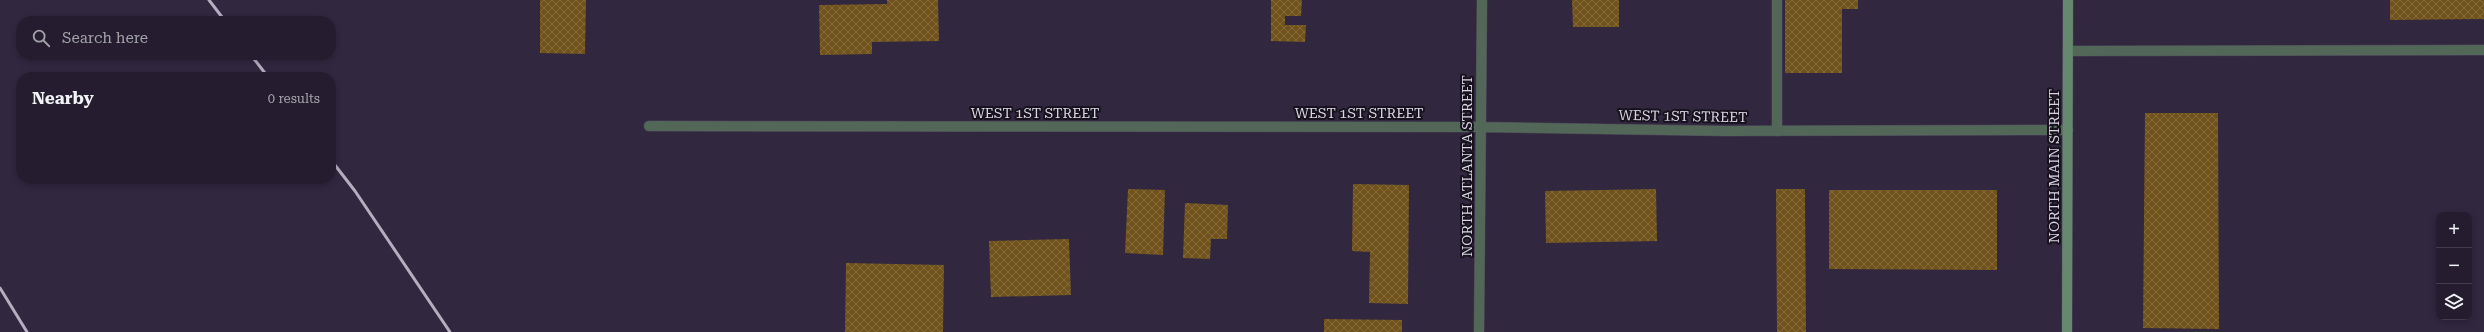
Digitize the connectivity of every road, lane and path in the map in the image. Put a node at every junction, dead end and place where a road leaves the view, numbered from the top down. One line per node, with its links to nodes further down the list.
1 (1482, 0): 7 (street, NORTH ATLANTA STREET)
2 (1777, 0): 9 (street)
3 (2068, 0): 5 (main road, NORTH MAIN STREET)
4 (2484, 50): 5 (street)
5 (2068, 51): 8 (main road, NORTH MAIN STREET)
6 (649, 126): 7 (street, WEST 1ST STREET)
7 (1481, 127): 9 (street, WEST 1ST STREET); 10 (street, NORTH ATLANTA STREET)
8 (2068, 130): 9 (street, WEST 1ST STREET); 11 (main road, NORTH MAIN STREET)
9 (1777, 131)
10 (1479, 332)
11 (2067, 332)

